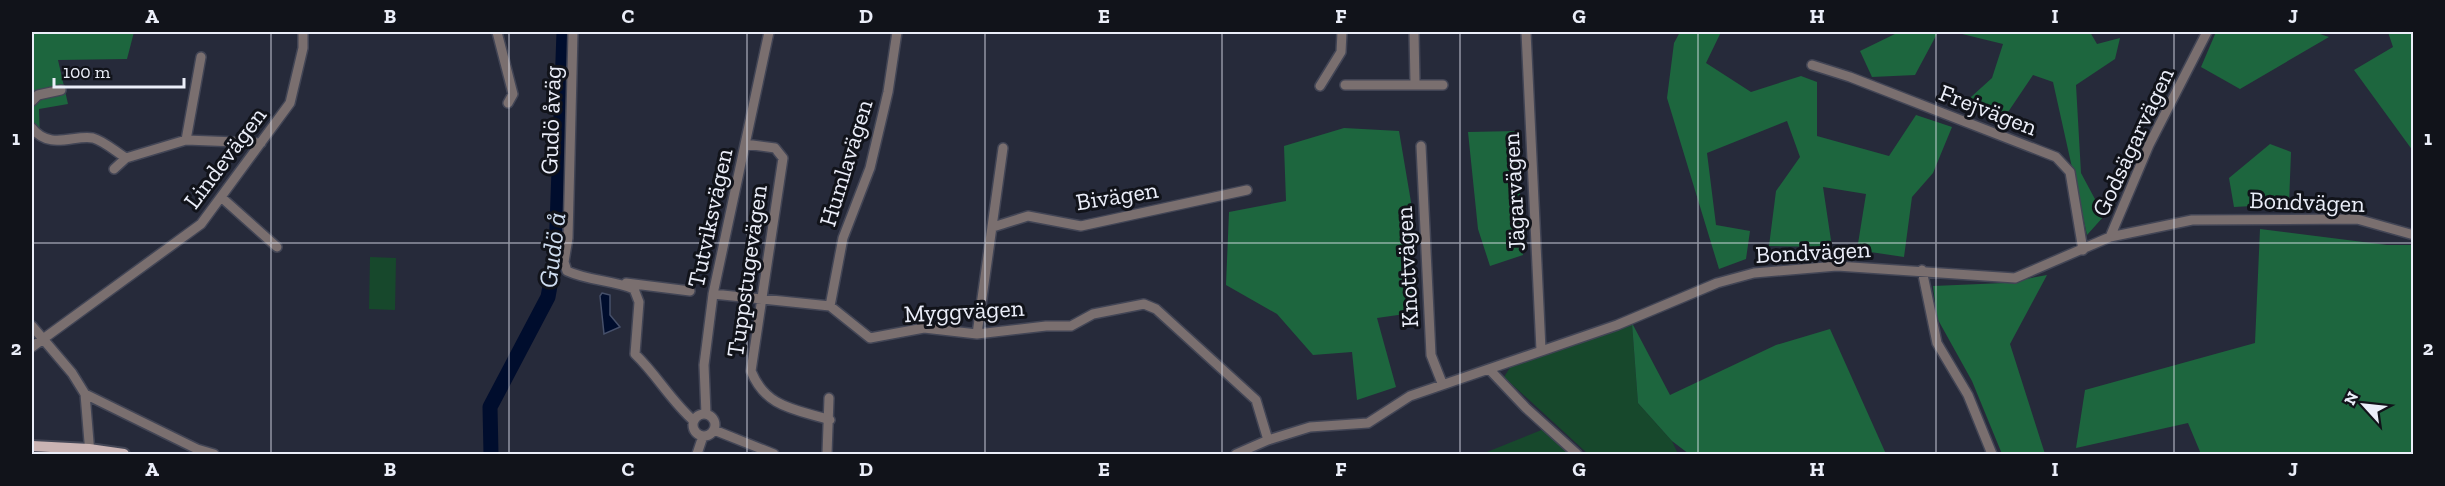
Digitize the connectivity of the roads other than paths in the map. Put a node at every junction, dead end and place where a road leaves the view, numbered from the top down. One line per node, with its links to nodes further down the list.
1 (303, 32): 21 (street, Lindevägen)
2 (496, 32): 18 (street)
3 (573, 32): 35 (street, Gudö åväg)
4 (769, 32): 22 (street, Tutviksvägen)
5 (897, 32): 39 (street, Humlavägen)
6 (1342, 32): 15 (street)
7 (1414, 32): 12 (street)
8 (1526, 32): 44 (street, Jägarvägen)
9 (2207, 32): 31 (street, Godsägarvägen)
10 (201, 57): 20 (street)
11 (1812, 64): 33 (street, Frejvägen)
12 (1415, 83): 13 (street); 14 (street)
13 (1345, 85)
14 (1443, 85)
15 (1320, 86)
16 (61, 90): 17 (street)
17 (32, 101)
18 (508, 103)
19 (32, 128): 25 (street)
20 (186, 140): 21 (street); 25 (street)
21 (261, 143): 28 (street, Lindevägen)
22 (745, 144): 37 (street, Tutviksvägen); 38 (street, Tuppstugevägen)
23 (1421, 146): 46 (street, Knottvägen)
24 (1003, 148): 29 (street)
25 (126, 158): 26 (street)
26 (114, 169)
27 (1247, 190): 29 (street, Bivägen)
28 (221, 197): 32 (street); 42 (street, Lindevägen)
29 (993, 227): 41 (street)
30 (2414, 235): 31 (street, Bondvägen)
31 (2110, 237): 33 (street, Bondvägen)
32 (277, 247)
33 (2083, 250): 34 (street, Bondvägen)
34 (1922, 270): 44 (street, Bondvägen); 64 (street)
35 (615, 281): 36 (street, Gudö åväg); 51 (street)
36 (690, 291)
37 (713, 294): 38 (street); 49 (street, Tutviksvägen)
38 (761, 299): 39 (street); 50 (street, Tuppstugevägen)
39 (830, 306): 41 (street, Myggvägen)
40 (32, 326): 42 (street)
41 (977, 334): 54 (street, Myggvägen)
42 (43, 340): 43 (street, Lindevägen); 47 (street)
43 (32, 347)
44 (1541, 350): 45 (street, Bondvägen)
45 (1489, 369): 46 (street, Bondvägen); 63 (street)
46 (1442, 383): 54 (street, Bondvägen)
47 (85, 394): 56 (street); 58 (street)
48 (829, 398): 50 (street)
49 (706, 414): 51 (street); 52 (street)
50 (830, 420): 61 (street)
51 (694, 422): 53 (street)
52 (714, 430): 53 (street); 60 (street)
53 (703, 436): 59 (street)
54 (1268, 440): 62 (street, Bondvägen)
55 (32, 446): 56 (main road)
56 (90, 452): 57 (main road)
57 (124, 454)
58 (214, 454)
59 (697, 454)
60 (774, 454)
61 (827, 454)
62 (1236, 454)
63 (1577, 454)
64 (1992, 454)

